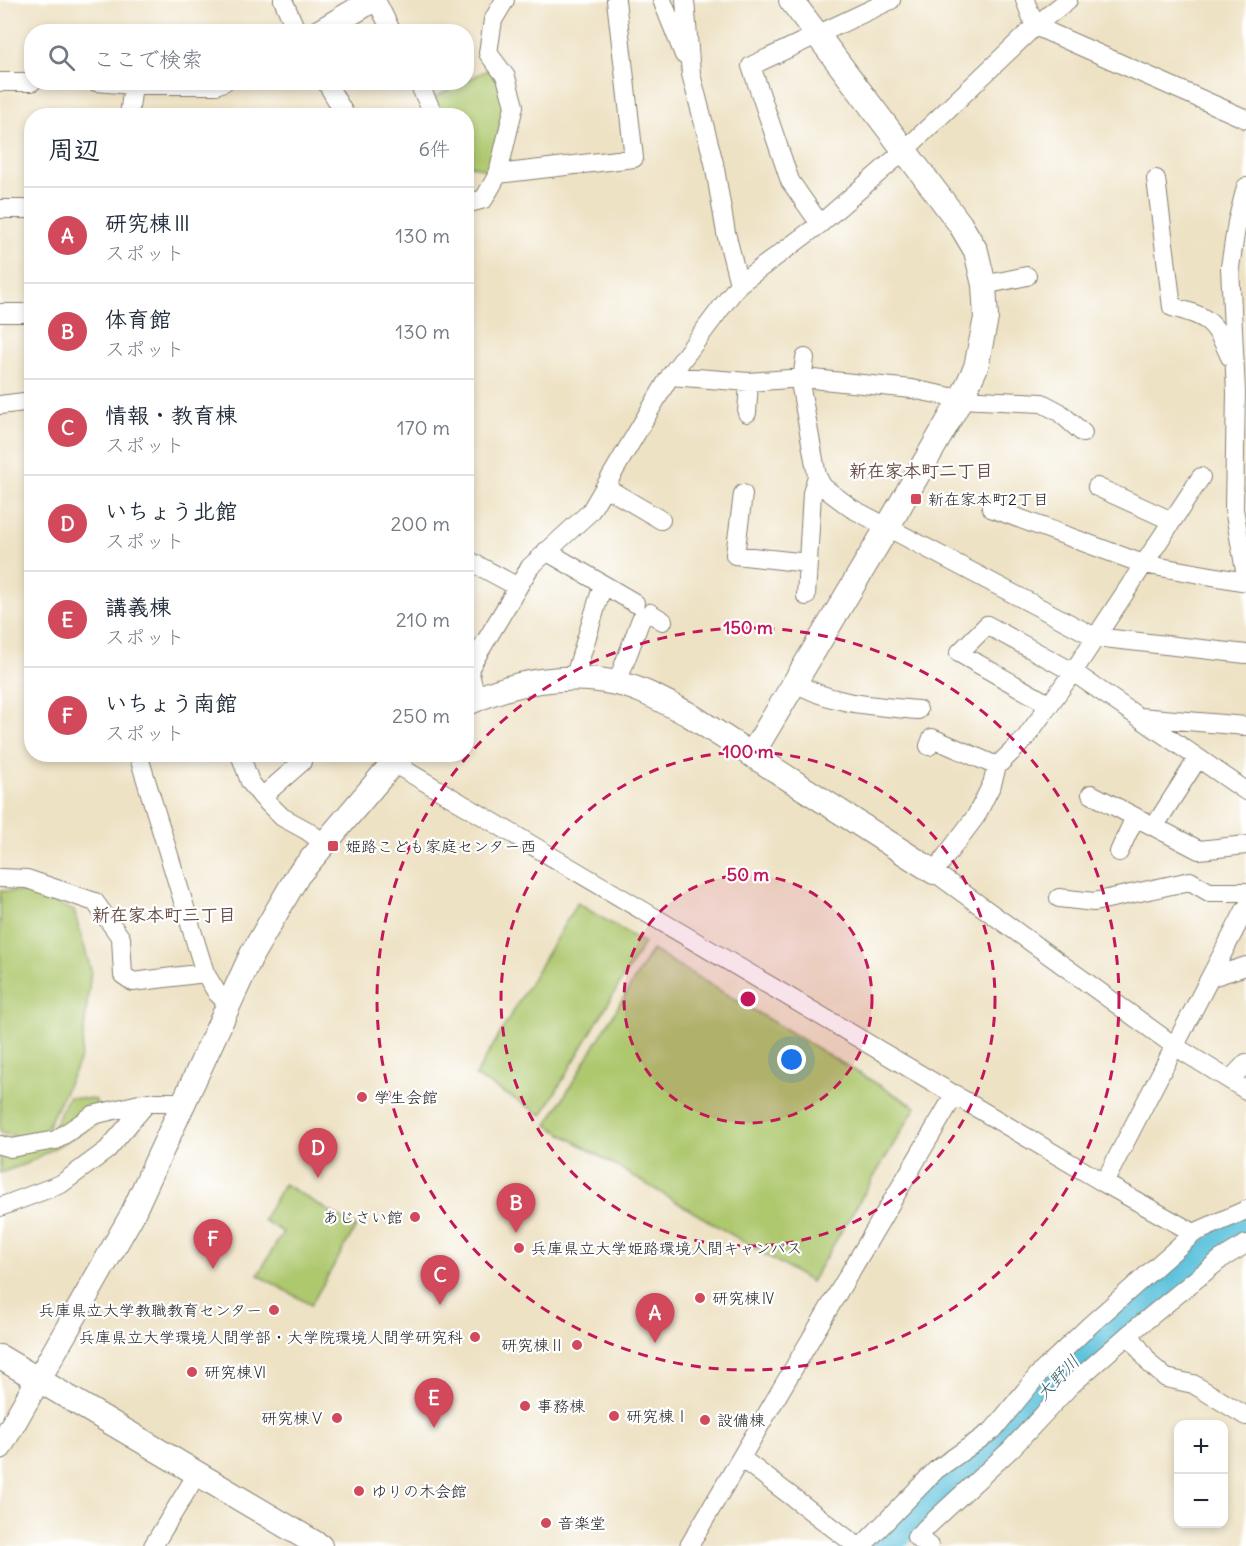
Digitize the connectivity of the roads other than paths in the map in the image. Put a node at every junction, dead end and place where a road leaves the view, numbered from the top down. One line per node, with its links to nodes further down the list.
1 (283, 0): 11 (street)
2 (375, 0): 12 (street); 13 (street)
3 (504, 0): 27 (street)
4 (616, 0): 27 (street)
5 (662, 0): 16 (street)
6 (685, 0): 16 (street)
7 (791, 0): 15 (street)
8 (891, 0): 15 (street)
9 (1025, 0): 14 (street)
10 (1068, 0): 14 (street)
11 (294, 24)
12 (332, 24)
13 (388, 24)
14 (1035, 26): 25 (street); 26 (street)
15 (817, 33): 26 (street); 33 (street)
16 (691, 74): 35 (street)
17 (0, 82): 18 (street)
18 (24, 82)
19 (132, 90): 22 (street)
20 (331, 90): 23 (street)
21 (422, 90): 24 (street)
22 (130, 108)
23 (341, 108)
24 (431, 108)
25 (1246, 119)
26 (905, 150): 33 (street); 36 (street)
27 (498, 174): 30 (street)
28 (1156, 179): 40 (street)
29 (1246, 187): 40 (street)
30 (474, 202)
31 (0, 209): 32 (street)
32 (24, 209)
33 (820, 225): 35 (street)
34 (1027, 276): 36 (street)
35 (739, 284): 41 (street)
36 (984, 285): 44 (street)
37 (0, 313): 38 (street)
38 (24, 313)
39 (805, 357): 42 (street)
40 (1235, 370): 62 (street)
41 (670, 376): 43 (street); 51 (street)
42 (802, 378): 43 (street); 44 (street); 49 (street)
43 (748, 382): 47 (street)
44 (961, 399): 48 (street); 57 (street)
45 (24, 402): 46 (street)
46 (0, 405)
47 (747, 413)
48 (1083, 433)
49 (817, 476): 57 (street); 60 (street)
50 (1201, 477): 56 (street)
51 (605, 487): 55 (street); 58 (street)
52 (1098, 487): 56 (street)
53 (742, 494): 60 (street)
54 (991, 507): 61 (street)
55 (661, 520)
56 (1172, 521): 61 (street)
57 (887, 528): 69 (street); 74 (street)
58 (546, 551): 64 (street); 65 (street)
59 (474, 563): 65 (street)
60 (808, 563): 66 (street)
61 (1143, 564): 63 (street); 69 (street)
62 (1246, 576)
63 (1246, 582)
64 (603, 584): 67 (street); 73 (street)
65 (518, 587): 71 (street)
66 (806, 596)
67 (635, 603)
68 (663, 621): 75 (street)
69 (1095, 637): 70 (street); 72 (street)
70 (1246, 654)
71 (474, 661)
72 (1073, 672): 77 (street); 77 (street); 79 (street)
73 (574, 679): 75 (street); 76 (street)
74 (795, 682): 78 (street); 82 (street)
75 (617, 683): 82 (street)
76 (474, 701)
77 (1050, 705): 89 (street)
78 (918, 710)
79 (1138, 717): 80 (street); 83 (street)
80 (1246, 726)
81 (929, 746): 89 (street)
82 (752, 754): 98 (street)
83 (1198, 758): 90 (street); 94 (street)
84 (140, 762): 104 (street)
85 (243, 762): 92 (street)
86 (302, 762): 92 (street)
87 (395, 762): 95 (street)
88 (403, 762): 111 (street)
89 (997, 766): 98 (street)
90 (1246, 791)
91 (1092, 794): 93 (street)
92 (262, 797): 95 (street)
93 (1135, 817): 94 (street); 97 (street)
94 (1154, 827): 96 (street)
95 (324, 843): 106 (street)
96 (1246, 845)
97 (1119, 852)
98 (934, 872): 107 (street)
99 (0, 878): 104 (street)
100 (1246, 892): 101 (street)
101 (1059, 898)
102 (1246, 908): 105 (street)
103 (1246, 966): 105 (street)
104 (205, 973): 106 (street)
105 (1212, 977): 107 (street)
106 (229, 1005): 113 (street)
107 (1176, 1047): 109 (street); 115 (street)
108 (1246, 1063): 109 (street)
109 (1230, 1080): 110 (street)
110 (1246, 1090)
111 (955, 1094): 115 (street); 125 (street)
112 (148, 1102): 113 (street); 114 (street); 116 (street)
113 (183, 1102): 122 (street)
114 (0, 1144)
115 (1104, 1183): 118 (street)
116 (0, 1207)
117 (1246, 1210): 118 (street)
118 (1194, 1233): 131 (street)
119 (1246, 1244): 120 (street)
120 (1129, 1334): 123 (street); 132 (street)
121 (0, 1357): 122 (street)
122 (39, 1379): 124 (street); 126 (street)
123 (1246, 1416)
124 (2, 1440)
125 (741, 1458): 129 (street); 130 (street)
126 (197, 1474): 127 (street); 128 (street)
127 (153, 1546)
128 (320, 1546)
129 (688, 1546)
130 (857, 1546)
131 (862, 1546)
132 (928, 1546)

